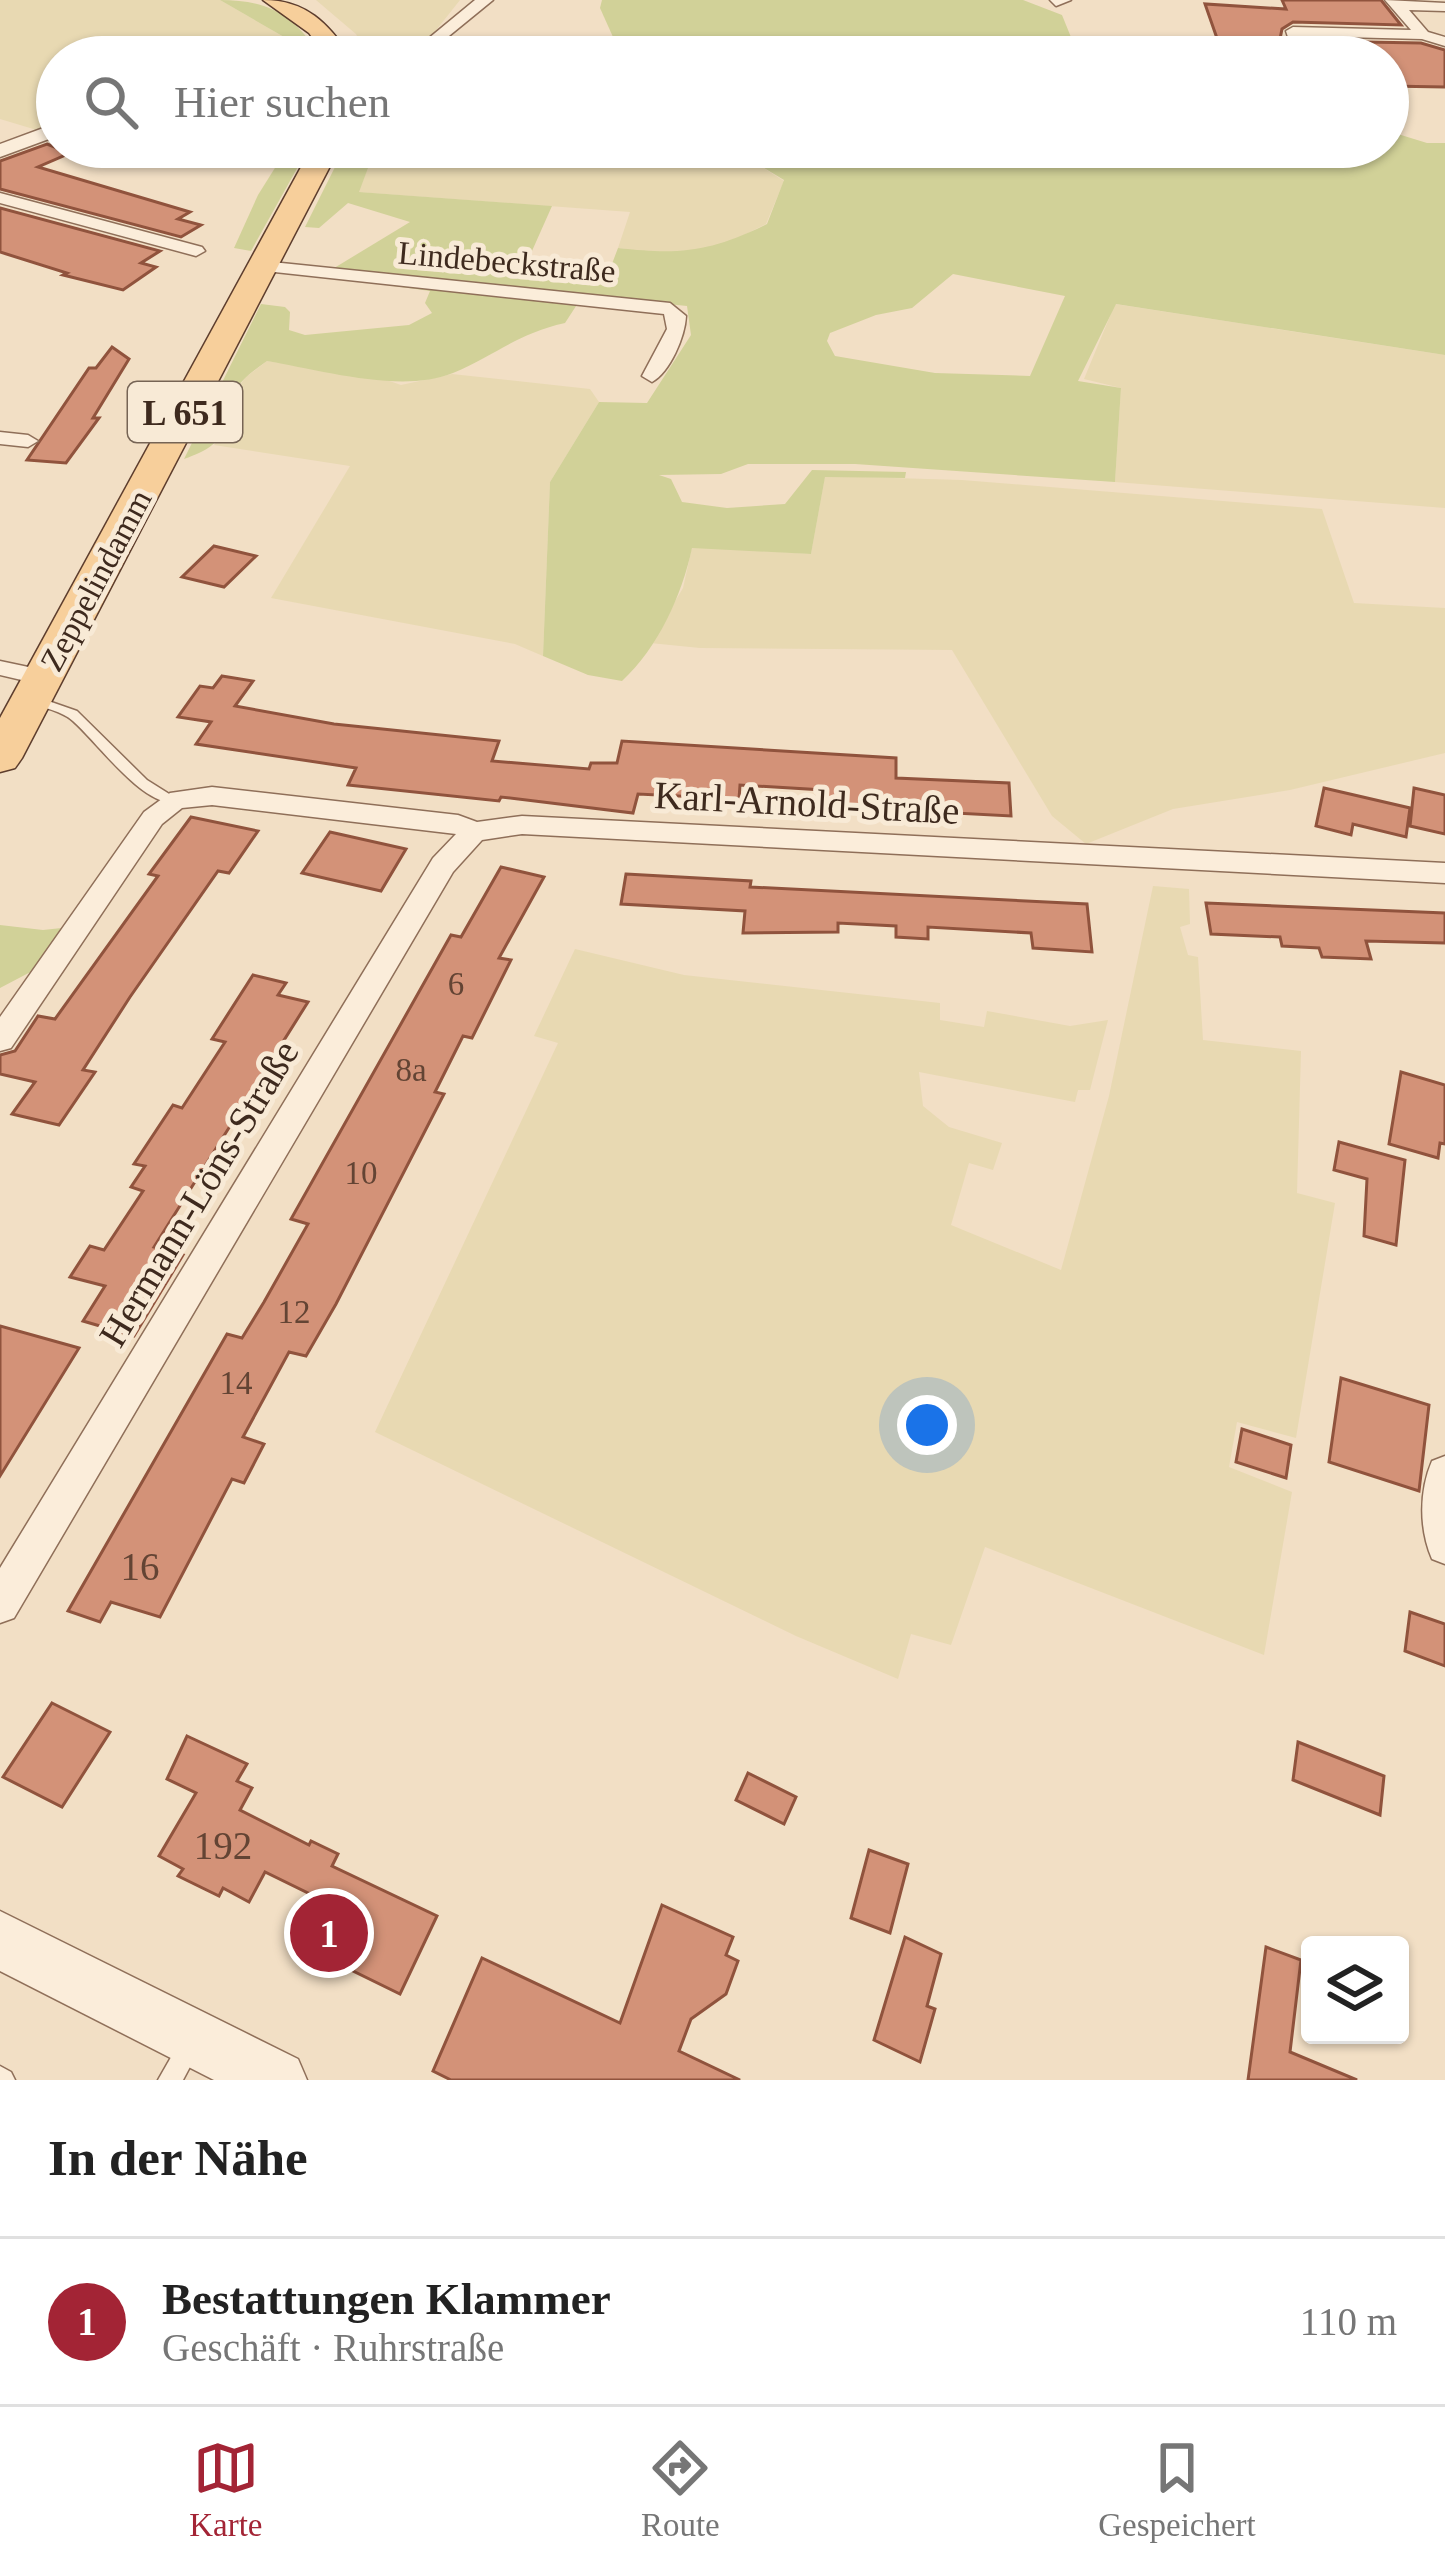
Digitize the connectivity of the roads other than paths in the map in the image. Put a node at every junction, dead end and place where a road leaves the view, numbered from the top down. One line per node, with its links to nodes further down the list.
1 (275, 0): 7 (main road)
2 (486, 0): 8 (street)
3 (1393, 3): 4 (street); 6 (street)
4 (1445, 8)
5 (1290, 32): 6 (street)
6 (1423, 35): 9 (street)
7 (324, 36)
8 (439, 36)
9 (1445, 42)
10 (36, 137): 11 (street)
11 (0, 151)
12 (315, 168): 15 (main road, Zeppelindamm / L 651)
13 (0, 198): 14 (street)
14 (196, 251)
15 (262, 266): 16 (street, Lindebeckstraße); 20 (main road, Zeppelindamm / L 651)
16 (652, 376)
17 (0, 438): 18 (street)
18 (28, 441)
19 (0, 668): 20 (street)
20 (37, 688): 21 (main road, Zeppelindamm / L 651); 22 (lane)
21 (0, 758)
22 (169, 800): 23 (street, Karl-Arnold-Straße); 25 (street)
23 (475, 832): 24 (street, Karl-Arnold-Straße); 28 (street, Hermann-Löns-Straße)
24 (1445, 873)
25 (0, 1040)
26 (1445, 1472): 27 (street)
27 (1445, 1546)
28 (0, 1604)
29 (0, 1940): 30 (street)
30 (182, 2059): 31 (street)
31 (277, 2080)

